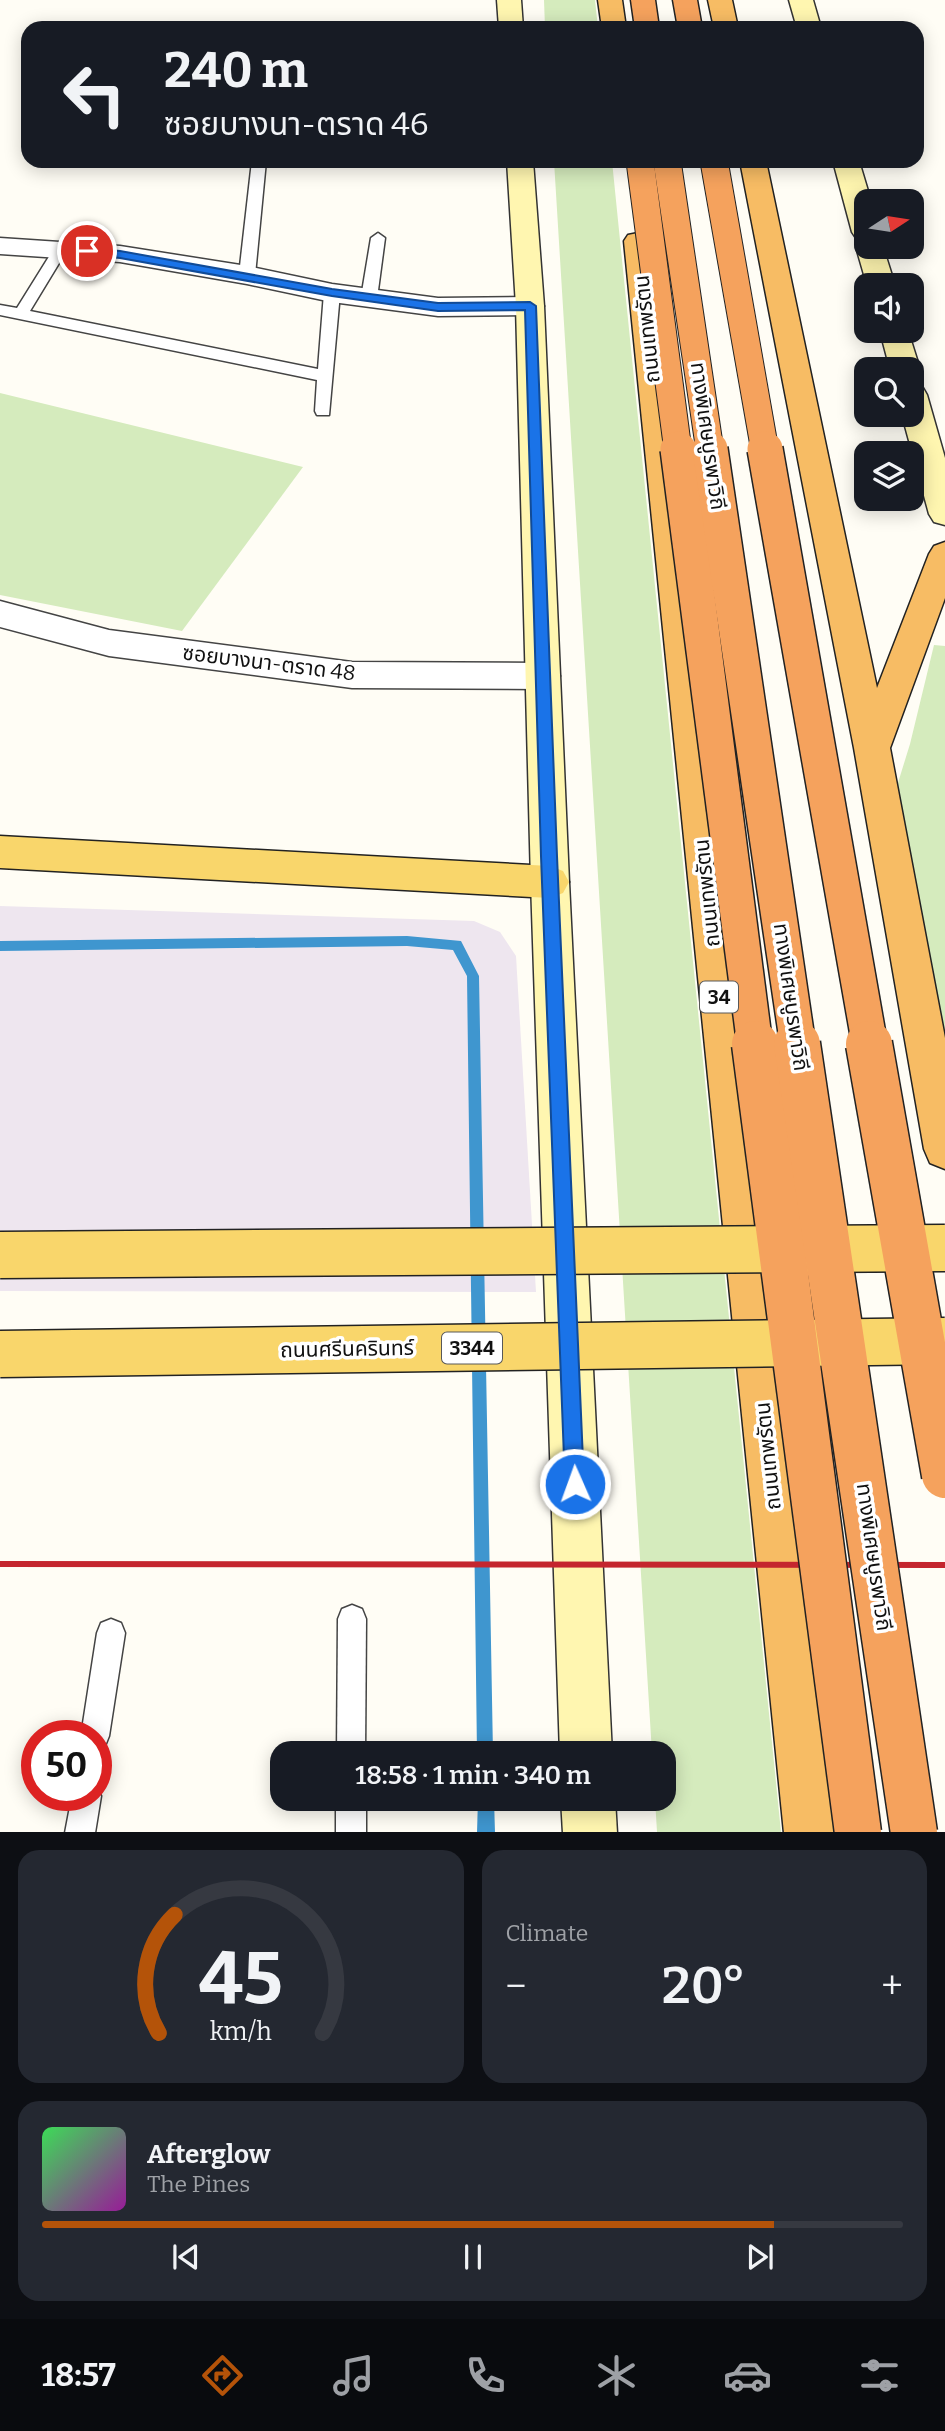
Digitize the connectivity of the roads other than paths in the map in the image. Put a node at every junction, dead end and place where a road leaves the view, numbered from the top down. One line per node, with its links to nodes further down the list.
1 (509, 0): 8 (main road)
2 (610, 0): 9 (highway)
3 (618, 0): 10 (highway)
4 (643, 0): 11 (highway)
5 (685, 0): 12 (highway)
6 (720, 0): 13 (highway)
7 (801, 0): 14 (main road)
8 (510, 21)
9 (613, 21)
10 (621, 21)
11 (646, 21)
12 (689, 21)
13 (724, 21)
14 (807, 21)
15 (258, 168): 27 (lane)
16 (520, 168): 30 (main road)
17 (630, 168): 60 (highway, ถนนเทพรัตน / 34)
18 (641, 168): 61 (highway, bridge)
19 (668, 168): 62 (highway, ทางพิเศษบูรพาวิถี, bridge)
20 (715, 168): 48 (highway, bridge)
21 (755, 168): 40 (highway)
22 (848, 168): 23 (main road)
23 (854, 189)
24 (378, 238): 29 (lane)
25 (0, 246): 26 (street)
26 (60, 250): 27 (street); 32 (lane)
27 (247, 275): 28 (street)
28 (332, 293): 29 (street); 33 (lane)
29 (369, 298): 30 (street)
30 (530, 306): 39 (main road)
31 (0, 310): 32 (lane)
32 (21, 314): 33 (lane)
33 (326, 376): 34 (lane)
34 (323, 411)
35 (921, 427): 36 (main road)
36 (945, 514)
37 (945, 554): 40 (highway)
38 (0, 614): 39 (street, ซอยบางนา-ตราด 48)
39 (542, 676): 42 (main road)
40 (873, 748): 43 (highway)
41 (0, 852): 42 (main road)
42 (550, 882): 53 (main road)
43 (945, 1149)
44 (945, 1248): 45 (main road, bridge)
45 (0, 1255)
46 (945, 1341): 47 (main road, ถนนศรีนครินทร์ / 3344, bridge)
47 (0, 1354)
48 (945, 1475)
49 (352, 1619): 52 (lane)
50 (111, 1633): 51 (lane)
51 (97, 1720)
52 (351, 1741)
53 (585, 1741)
54 (84, 1811): 57 (lane)
55 (351, 1811): 58 (lane)
56 (589, 1811): 59 (main road)
57 (80, 1832)
58 (351, 1832)
59 (590, 1832)
60 (811, 1832)
61 (858, 1832)
62 (914, 1832)

